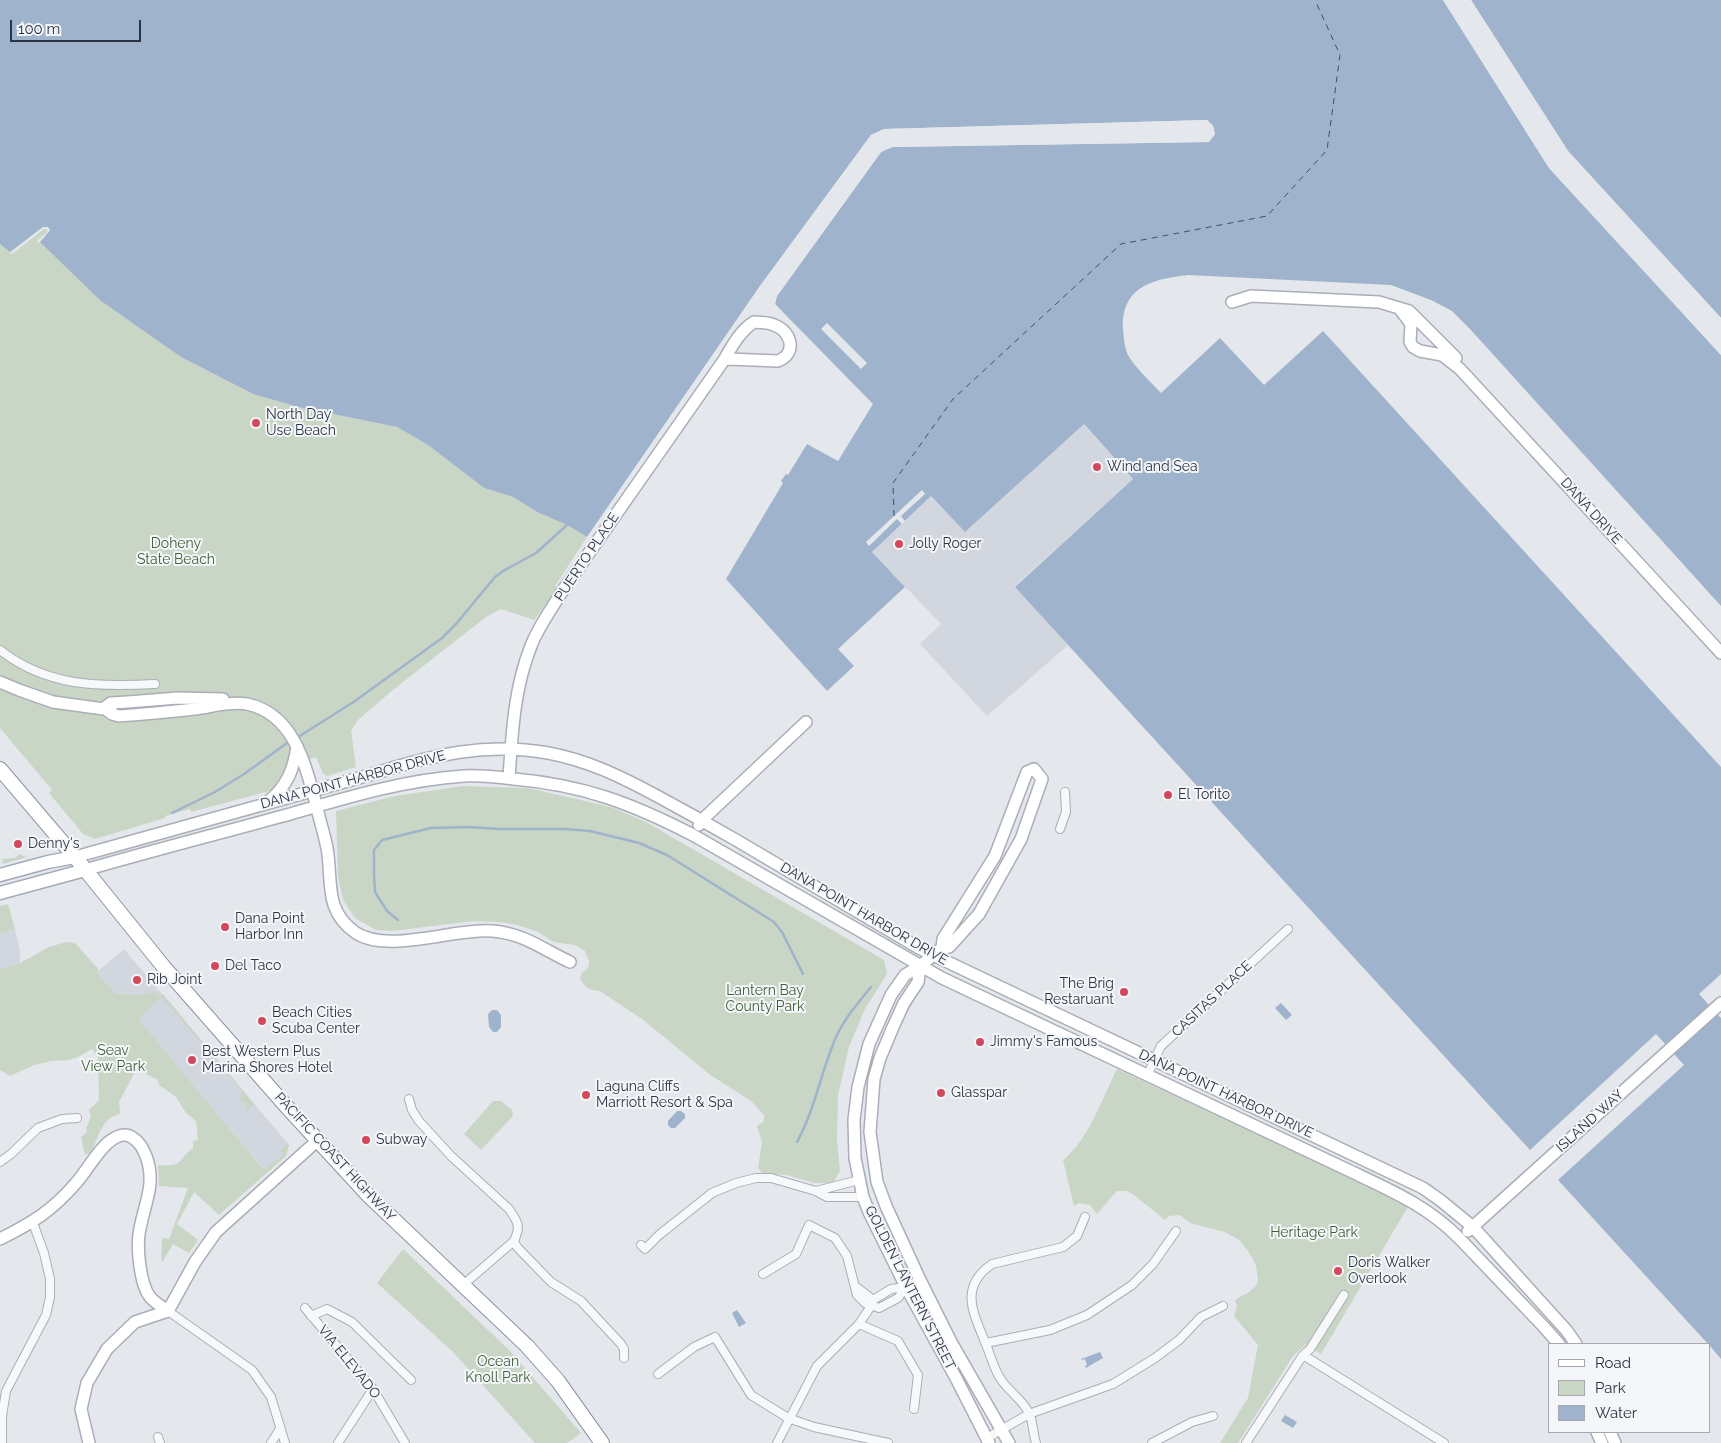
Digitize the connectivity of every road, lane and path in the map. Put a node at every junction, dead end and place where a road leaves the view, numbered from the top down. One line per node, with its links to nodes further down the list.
1 (1232, 302): 2 (street, DANA DRIVE)
2 (1399, 308): 4 (street, DANA DRIVE); 4 (street, DANA DRIVE)
3 (724, 360): 3 (street, PUERTO PLACE); 15 (street, PUERTO PLACE)
4 (1460, 369): 6 (street, DANA DRIVE)
5 (0, 650): 8 (street)
6 (1721, 653)
7 (0, 682): 11 (street)
8 (155, 684)
9 (224, 699): 10 (street); 11 (street); 12 (street)
10 (235, 703): 12 (street); 14 (street)
11 (104, 708): 12 (street)
12 (165, 709)
13 (806, 722): 22 (street)
14 (297, 745): 18 (street); 20 (street)
15 (511, 750): 17 (street, PUERTO PLACE); 18 (street, DANA POINT HARBOR DRIVE); 22 (street, DANA POINT HARBOR DRIVE)
16 (0, 769): 25 (highway, PACIFIC COAST HIGHWAY)
17 (509, 778): 21 (street, DANA POINT HARBOR DRIVE); 24 (street, DANA POINT HARBOR DRIVE)
18 (312, 790): 20 (street, DANA POINT HARBOR DRIVE); 21 (street)
19 (1065, 792): 23 (street)
20 (265, 803): 25 (street, DANA POINT HARBOR DRIVE)
21 (316, 806): 28 (street, DANA POINT HARBOR DRIVE); 33 (street)
22 (702, 820): 24 (street); 32 (street, DANA POINT HARBOR DRIVE)
23 (1060, 829)
24 (693, 835): 34 (street, DANA POINT HARBOR DRIVE)
25 (75, 857): 28 (highway, PACIFIC COAST HIGHWAY); 29 (main road)
26 (994, 858): 27 (street); 27 (street, GOLDEN LANTERN STREET); 32 (street)
27 (1006, 867): 32 (street, GOLDEN LANTERN STREET)
28 (85, 870): 30 (main road); 41 (highway, PACIFIC COAST HIGHWAY)
29 (0, 875)
30 (0, 893)
31 (1288, 929): 36 (street, CASITAS PLACE)
32 (938, 951): 34 (street, GOLDEN LANTERN STREET); 36 (street, DANA POINT HARBOR DRIVE)
33 (570, 962)
34 (920, 966): 37 (street, DANA POINT HARBOR DRIVE); 40 (street, GOLDEN LANTERN STREET); 42 (street, GOLDEN LANTERN STREET)
35 (1721, 1003): 49 (street, ISLAND WAY)
36 (1153, 1060): 37 (street, CASITAS PLACE); 49 (street, DANA POINT HARBOR DRIVE)
37 (1147, 1076): 51 (street, DANA POINT HARBOR DRIVE)
38 (410, 1099): 53 (street)
39 (77, 1118): 43 (street)
40 (854, 1120): 42 (street); 44 (street, GOLDEN LANTERN STREET)
41 (318, 1140): 57 (highway, PACIFIC COAST HIGHWAY); 63 (street)
42 (872, 1146): 56 (street, GOLDEN LANTERN STREET)
43 (0, 1162)
44 (860, 1180): 45 (street); 46 (street, GOLDEN LANTERN STREET)
45 (816, 1191): 46 (street); 54 (street)
46 (863, 1197): 58 (street, GOLDEN LANTERN STREET)
47 (1084, 1217): 66 (street)
48 (33, 1223): 52 (street); 63 (street); 81 (street)
49 (1473, 1227): 51 (street, ISLAND WAY); 68 (street, DANA POINT HARBOR DRIVE)
50 (1176, 1231): 66 (street)
51 (1459, 1238): 67 (street, DANA POINT HARBOR DRIVE)
52 (0, 1239)
53 (514, 1241): 57 (street); 70 (street)
54 (641, 1245)
55 (763, 1274): 60 (street)
56 (920, 1280): 58 (street); 79 (street, GOLDEN LANTERN STREET)
57 (463, 1285): 87 (highway, PACIFIC COAST HIGHWAY)
58 (906, 1287): 60 (street); 80 (street, GOLDEN LANTERN STREET)
59 (1344, 1295): 69 (street)
60 (872, 1303): 65 (street)
61 (1223, 1306): 75 (street)
62 (305, 1308): 64 (street, VIA ELEVADO)
63 (168, 1311): 78 (street); 82 (street)
64 (311, 1316): 72 (street); 73 (street, VIA ELEVADO)
65 (859, 1324): 74 (street); 77 (street)
66 (986, 1343): 75 (street)
67 (1558, 1343)
68 (1575, 1343)
69 (1302, 1355): 93 (street); 94 (street)
70 (624, 1358)
71 (658, 1374): 77 (street)
72 (411, 1380)
73 (373, 1389): 85 (street); 86 (street, VIA ELEVADO)
74 (914, 1409)
75 (1030, 1414): 79 (street); 91 (street)
76 (1213, 1416): 92 (street)
77 (788, 1418): 88 (street); 89 (street)
78 (280, 1429): 83 (street); 84 (street)
79 (1001, 1430): 80 (street); 90 (street, GOLDEN LANTERN STREET)
80 (988, 1441)
81 (2, 1443)
82 (89, 1443)
83 (271, 1443)
84 (285, 1443)
85 (338, 1443)
86 (406, 1443)
87 (602, 1443)
88 (777, 1443)
89 (888, 1443)
90 (1009, 1443)
91 (1036, 1443)
92 (1152, 1443)
93 (1246, 1443)
94 (1444, 1443)

